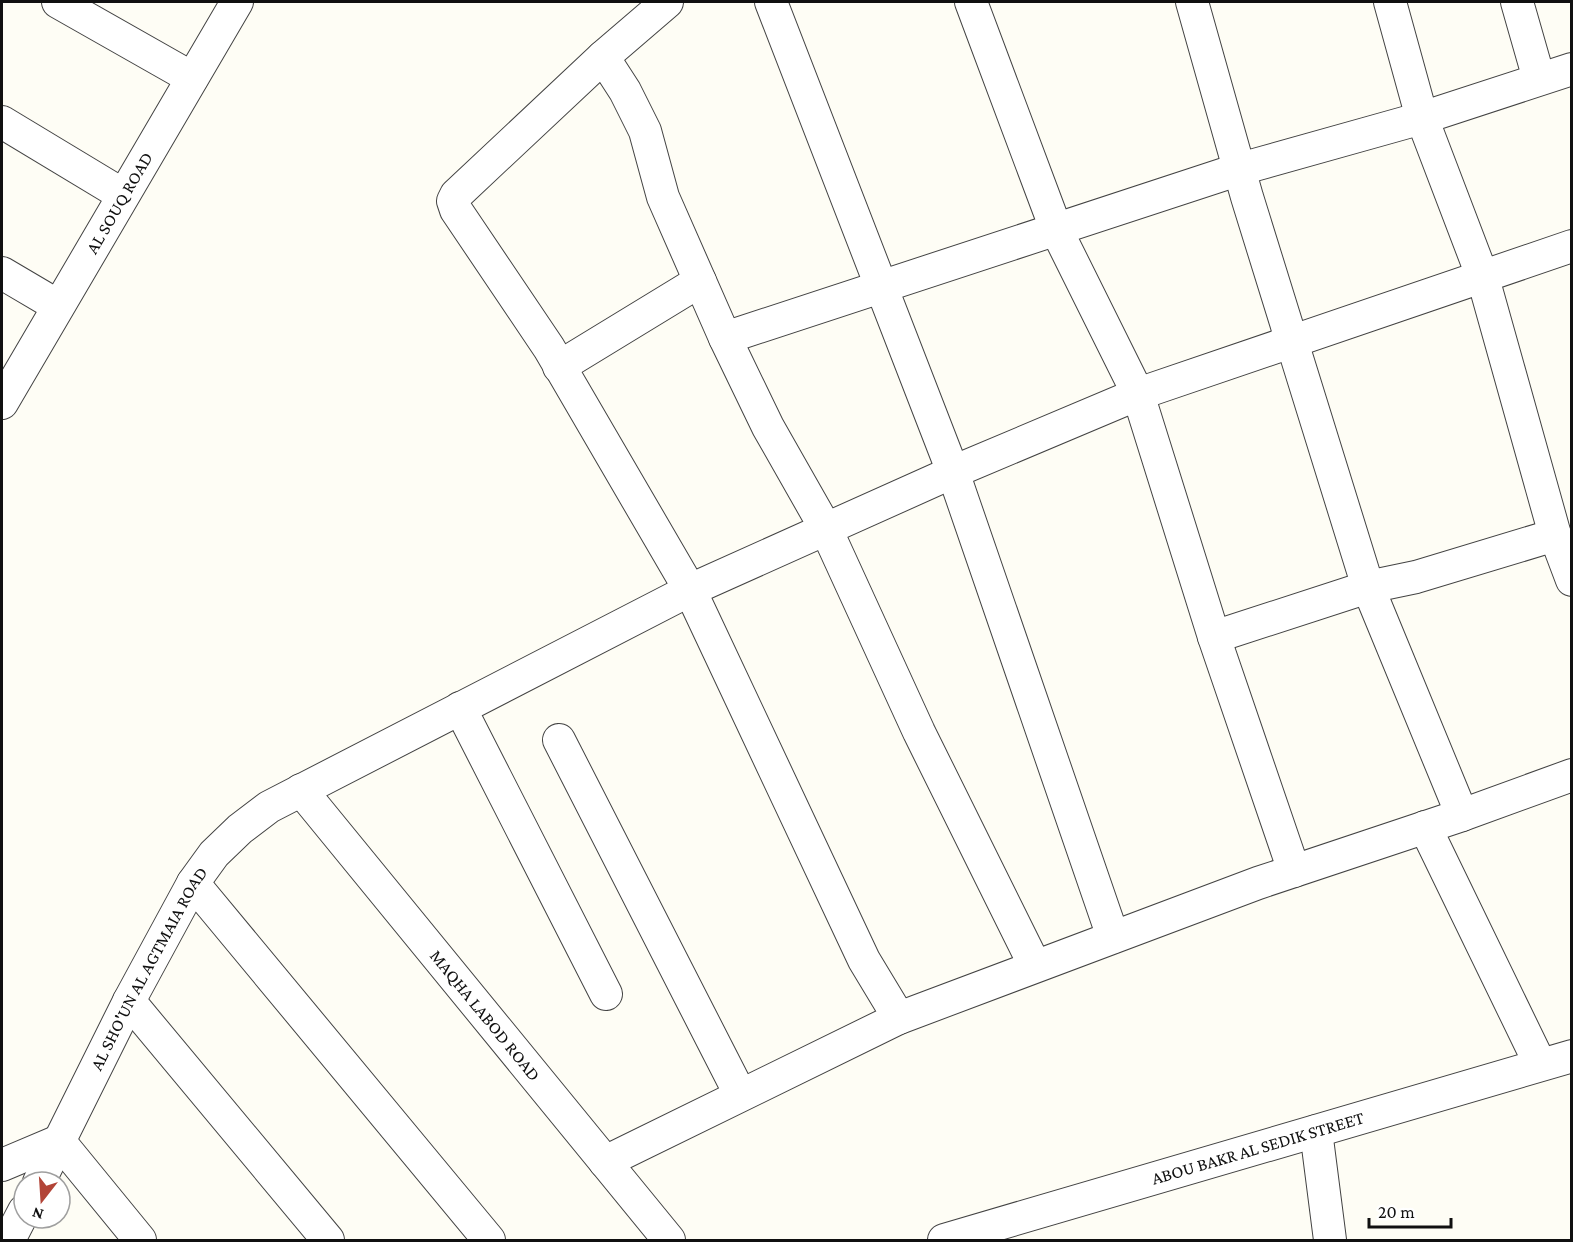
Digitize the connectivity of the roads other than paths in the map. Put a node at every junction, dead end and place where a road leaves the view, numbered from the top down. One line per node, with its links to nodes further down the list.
1 (58, 2): 11 (street)
2 (237, 2): 11 (street, AL SOUQ ROAD)
3 (667, 2): 9 (street)
4 (771, 2): 22 (street)
5 (971, 2): 17 (street)
6 (1192, 2): 15 (street)
7 (1390, 2): 13 (street)
8 (1517, 2): 12 (street)
9 (603, 57): 21 (street); 26 (street)
10 (1572, 69): 12 (street)
11 (192, 78): 16 (street, AL SOUQ ROAD)
12 (1539, 79): 13 (street)
13 (1422, 118): 15 (street); 20 (street)
14 (2, 122): 16 (street)
15 (1240, 169): 17 (street); 25 (street)
16 (123, 195): 23 (street, AL SOUQ ROAD)
17 (1056, 229): 22 (street); 27 (street)
18 (1572, 246): 20 (street, AL SHO'UN AL AGTMAIA ROAD)
19 (2, 273): 23 (street)
20 (1483, 278): 25 (street, AL SHO'UN AL AGTMAIA ROAD); 31 (street)
21 (700, 281): 24 (street); 26 (street)
22 (879, 286): 24 (street); 29 (street)
23 (58, 306): 28 (street, AL SOUQ ROAD)
24 (725, 338): 30 (street)
25 (1293, 343): 27 (street, AL SHO'UN AL AGTMAIA ROAD); 33 (street)
26 (559, 367): 34 (street)
27 (1138, 394): 29 (street, AL SHO'UN AL AGTMAIA ROAD); 35 (street)
28 (2, 403)
29 (953, 472): 30 (street, AL SHO'UN AL AGTMAIA ROAD); 44 (street)
30 (826, 528): 34 (street, AL SHO'UN AL AGTMAIA ROAD); 45 (street)
31 (1555, 535): 32 (street); 33 (street)
32 (1572, 580)
33 (1368, 586): 35 (street); 40 (street)
34 (690, 590): 36 (street, AL SHO'UN AL AGTMAIA ROAD); 48 (street)
35 (1214, 637): 42 (street)
36 (460, 708): 39 (street, AL SHO'UN AL AGTMAIA ROAD); 46 (street)
37 (559, 740): 51 (street)
38 (1572, 775): 40 (street)
39 (301, 790): 43 (street, AL SHO'UN AL AGTMAIA ROAD); 54 (street, MAQHA LABOD ROAD)
40 (1462, 815): 41 (street)
41 (1425, 827): 42 (street); 50 (street)
42 (1294, 871): 44 (street)
43 (193, 883): 47 (street, AL SHO'UN AL AGTMAIA ROAD); 60 (street)
44 (1113, 937): 45 (street)
45 (1035, 966): 48 (street)
46 (606, 994)
47 (129, 1001): 53 (street, AL SHO'UN AL AGTMAIA ROAD); 59 (street)
48 (899, 1018): 51 (street)
49 (1572, 1056): 50 (street, ABOU BAKR AL SEDIK STREET)
50 (1540, 1064): 52 (street, ABOU BAKR AL SEDIK STREET)
51 (740, 1094): 54 (street)
52 (1316, 1131): 61 (street, ABOU BAKR AL SEDIK STREET); 62 (street)
53 (59, 1141): 55 (street); 56 (street, AL SHO'UN AL AGTMAIA ROAD); 58 (street)
54 (605, 1162): 57 (street, MAQHA LABOD ROAD)
55 (2, 1165)
56 (45, 1170)
57 (655, 1234)
58 (140, 1240)
59 (328, 1240)
60 (489, 1240)
61 (944, 1240)
62 (1330, 1240)

